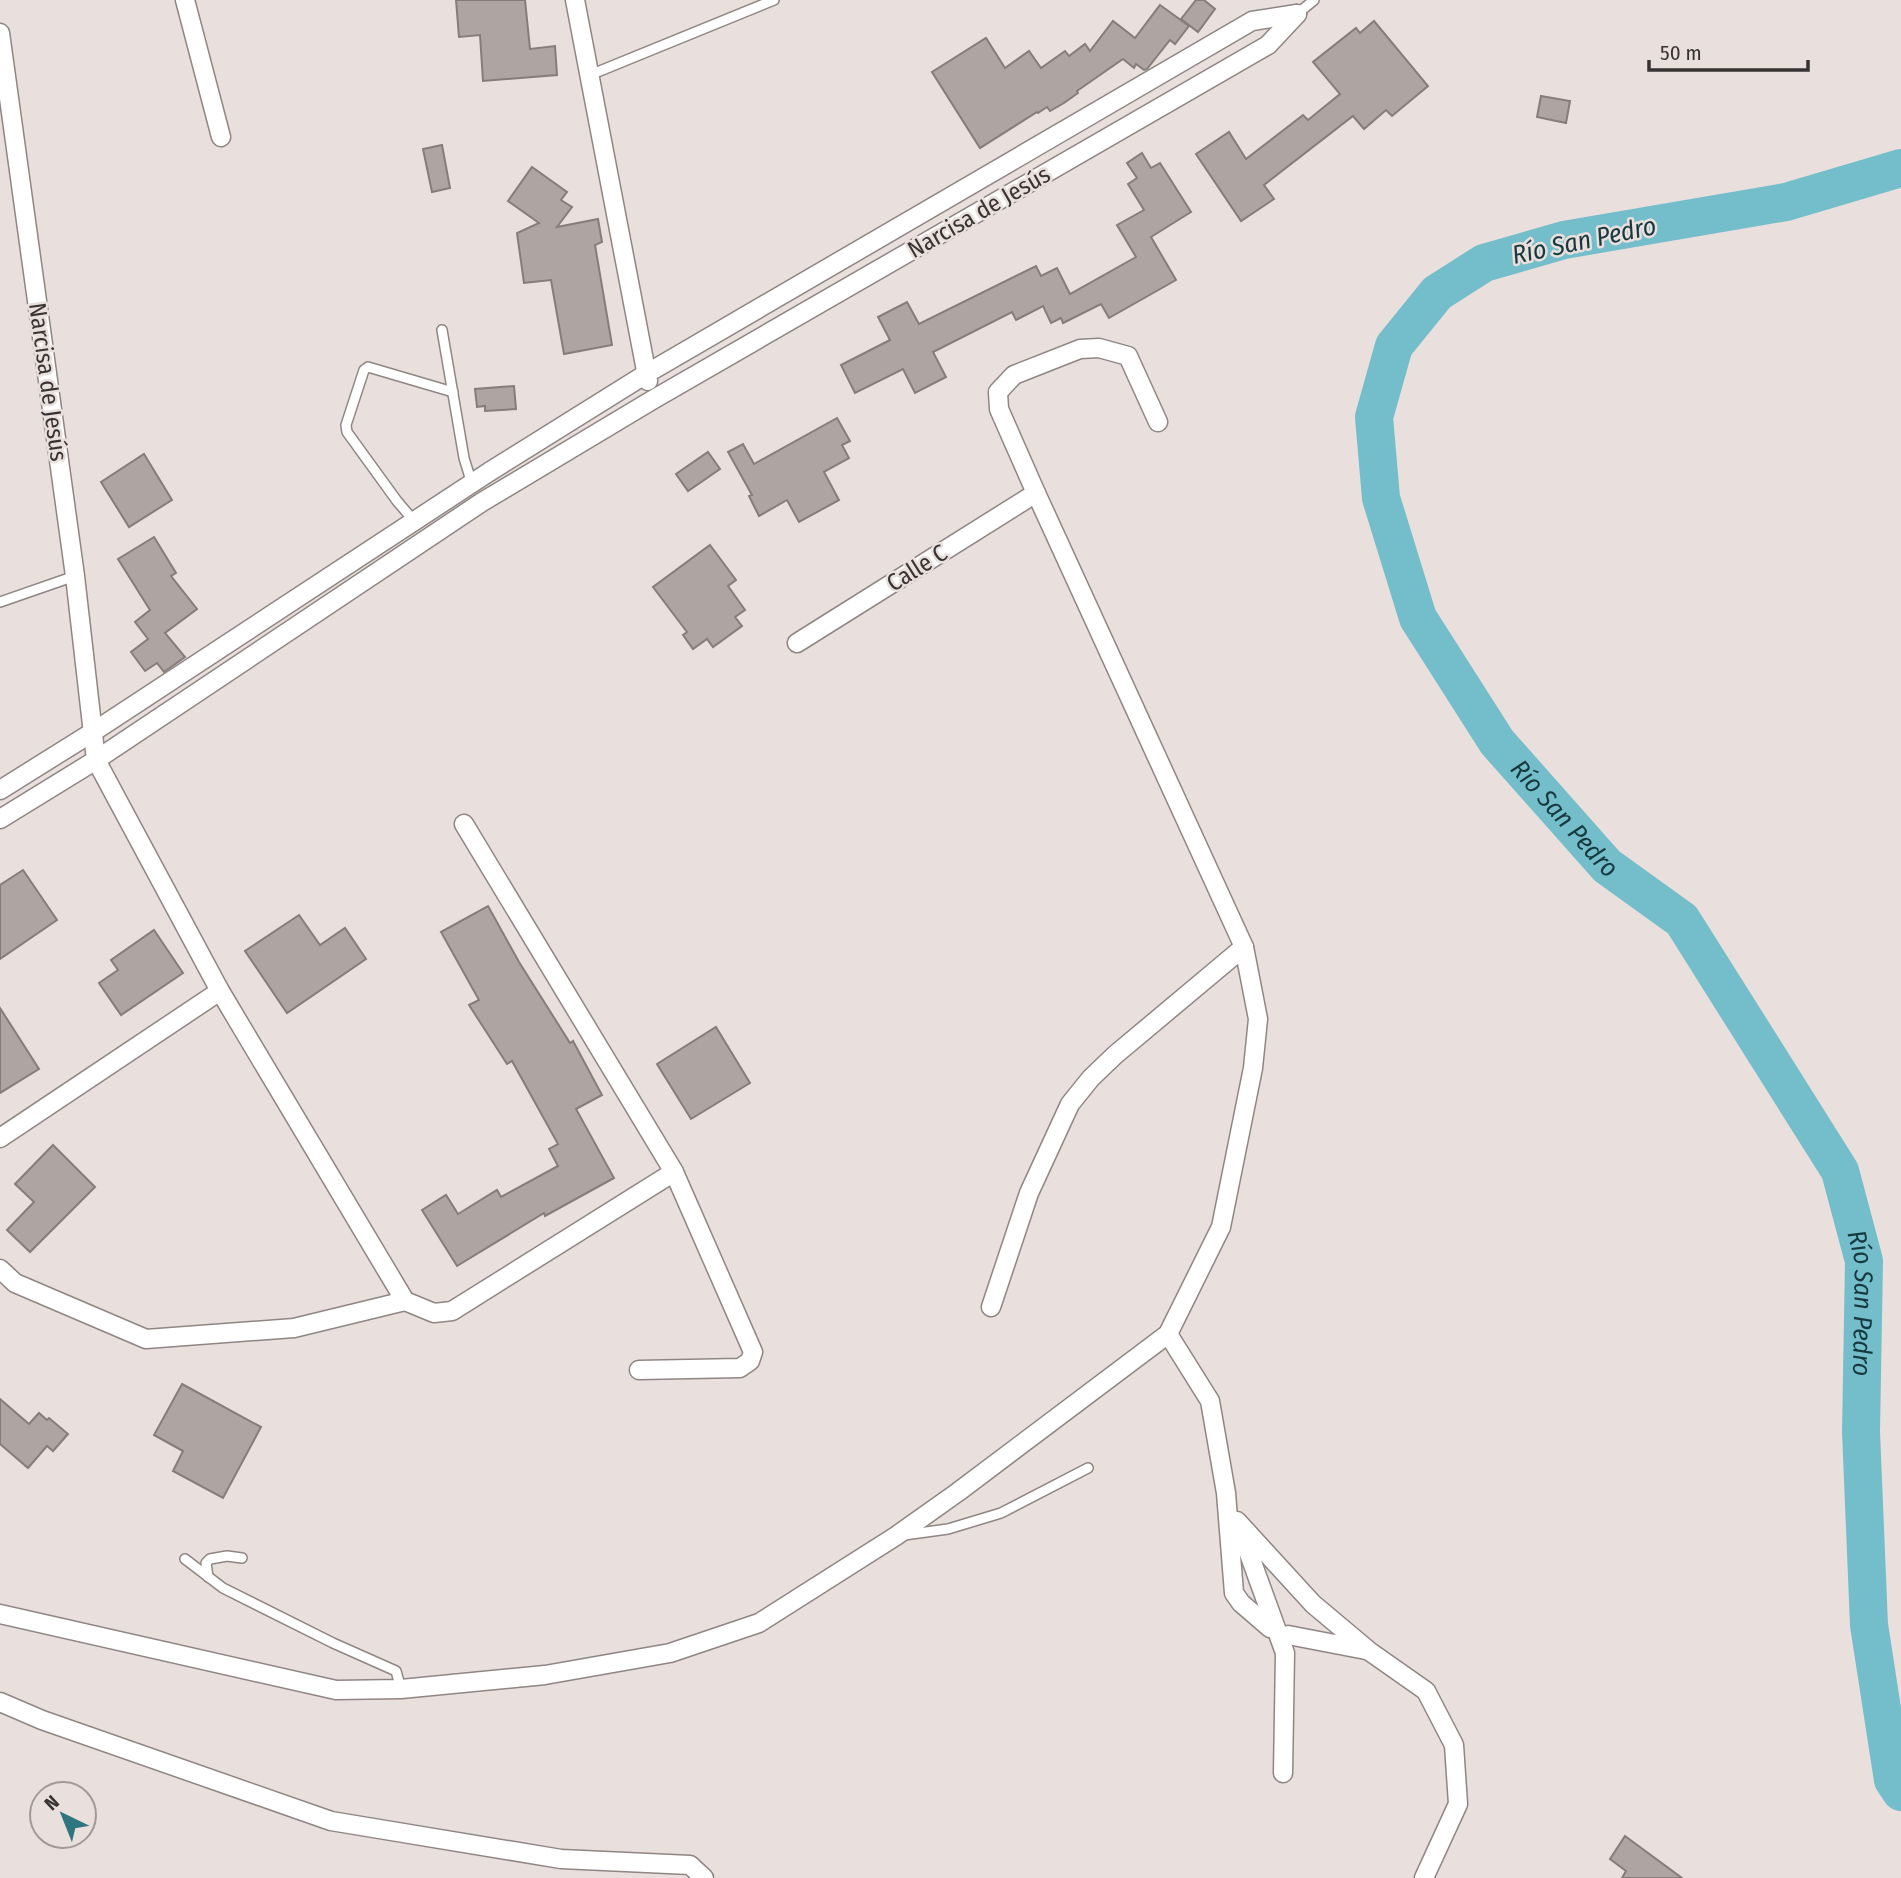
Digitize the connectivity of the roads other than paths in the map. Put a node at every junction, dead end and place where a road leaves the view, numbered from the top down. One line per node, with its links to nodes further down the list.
1 (185, 0): 8 (street)
2 (575, 0): 7 (street)
3 (774, 0): 7 (lane)
4 (1314, 0): 5 (lane)
5 (1291, 7): 10 (street, Narcisa de Jesús); 12 (street, Narcisa de Jesús)
6 (0, 33): 18 (street, Narcisa de Jesús)
7 (590, 75): 10 (street)
8 (221, 137)
9 (442, 330): 11 (lane)
10 (646, 374): 12 (street); 14 (street, Narcisa de Jesús)
11 (453, 392): 14 (lane); 17 (lane)
12 (654, 399): 16 (street, Narcisa de Jesús)
13 (1158, 422): 15 (street)
14 (472, 484): 16 (street); 17 (street, Narcisa de Jesús)
15 (1037, 494): 20 (street, Calle C); 26 (street)
16 (482, 502): 22 (street, Narcisa de Jesús)
17 (415, 522): 21 (street, Narcisa de Jesús)
18 (75, 576): 19 (lane); 21 (street, Narcisa de Jesús)
19 (0, 602)
20 (797, 643)
21 (93, 732): 22 (street, Narcisa de Jesús); 23 (street)
22 (96, 760): 24 (street); 27 (street)
23 (0, 790)
24 (0, 819)
25 (464, 824): 29 (street)
26 (1244, 947): 32 (street); 33 (street)
27 (220, 991): 28 (street); 31 (street)
28 (0, 1138)
29 (674, 1172): 31 (street); 34 (street)
30 (0, 1269): 31 (street)
31 (405, 1301)
32 (991, 1307)
33 (1168, 1334): 36 (street); 38 (street)
34 (639, 1370)
35 (1088, 1468): 38 (lane)
36 (1226, 1493): 37 (street); 43 (street)
37 (1237, 1521): 45 (street); 48 (street)
38 (896, 1536): 46 (street)
39 (242, 1558): 41 (lane)
40 (186, 1559): 41 (lane)
41 (208, 1577): 46 (lane)
42 (0, 1614): 46 (street)
43 (1270, 1628)
44 (1287, 1635): 45 (street)
45 (1369, 1651): 50 (street)
46 (401, 1689)
47 (0, 1702): 49 (street)
48 (1283, 1773)
49 (704, 1878)
50 (1424, 1878)

